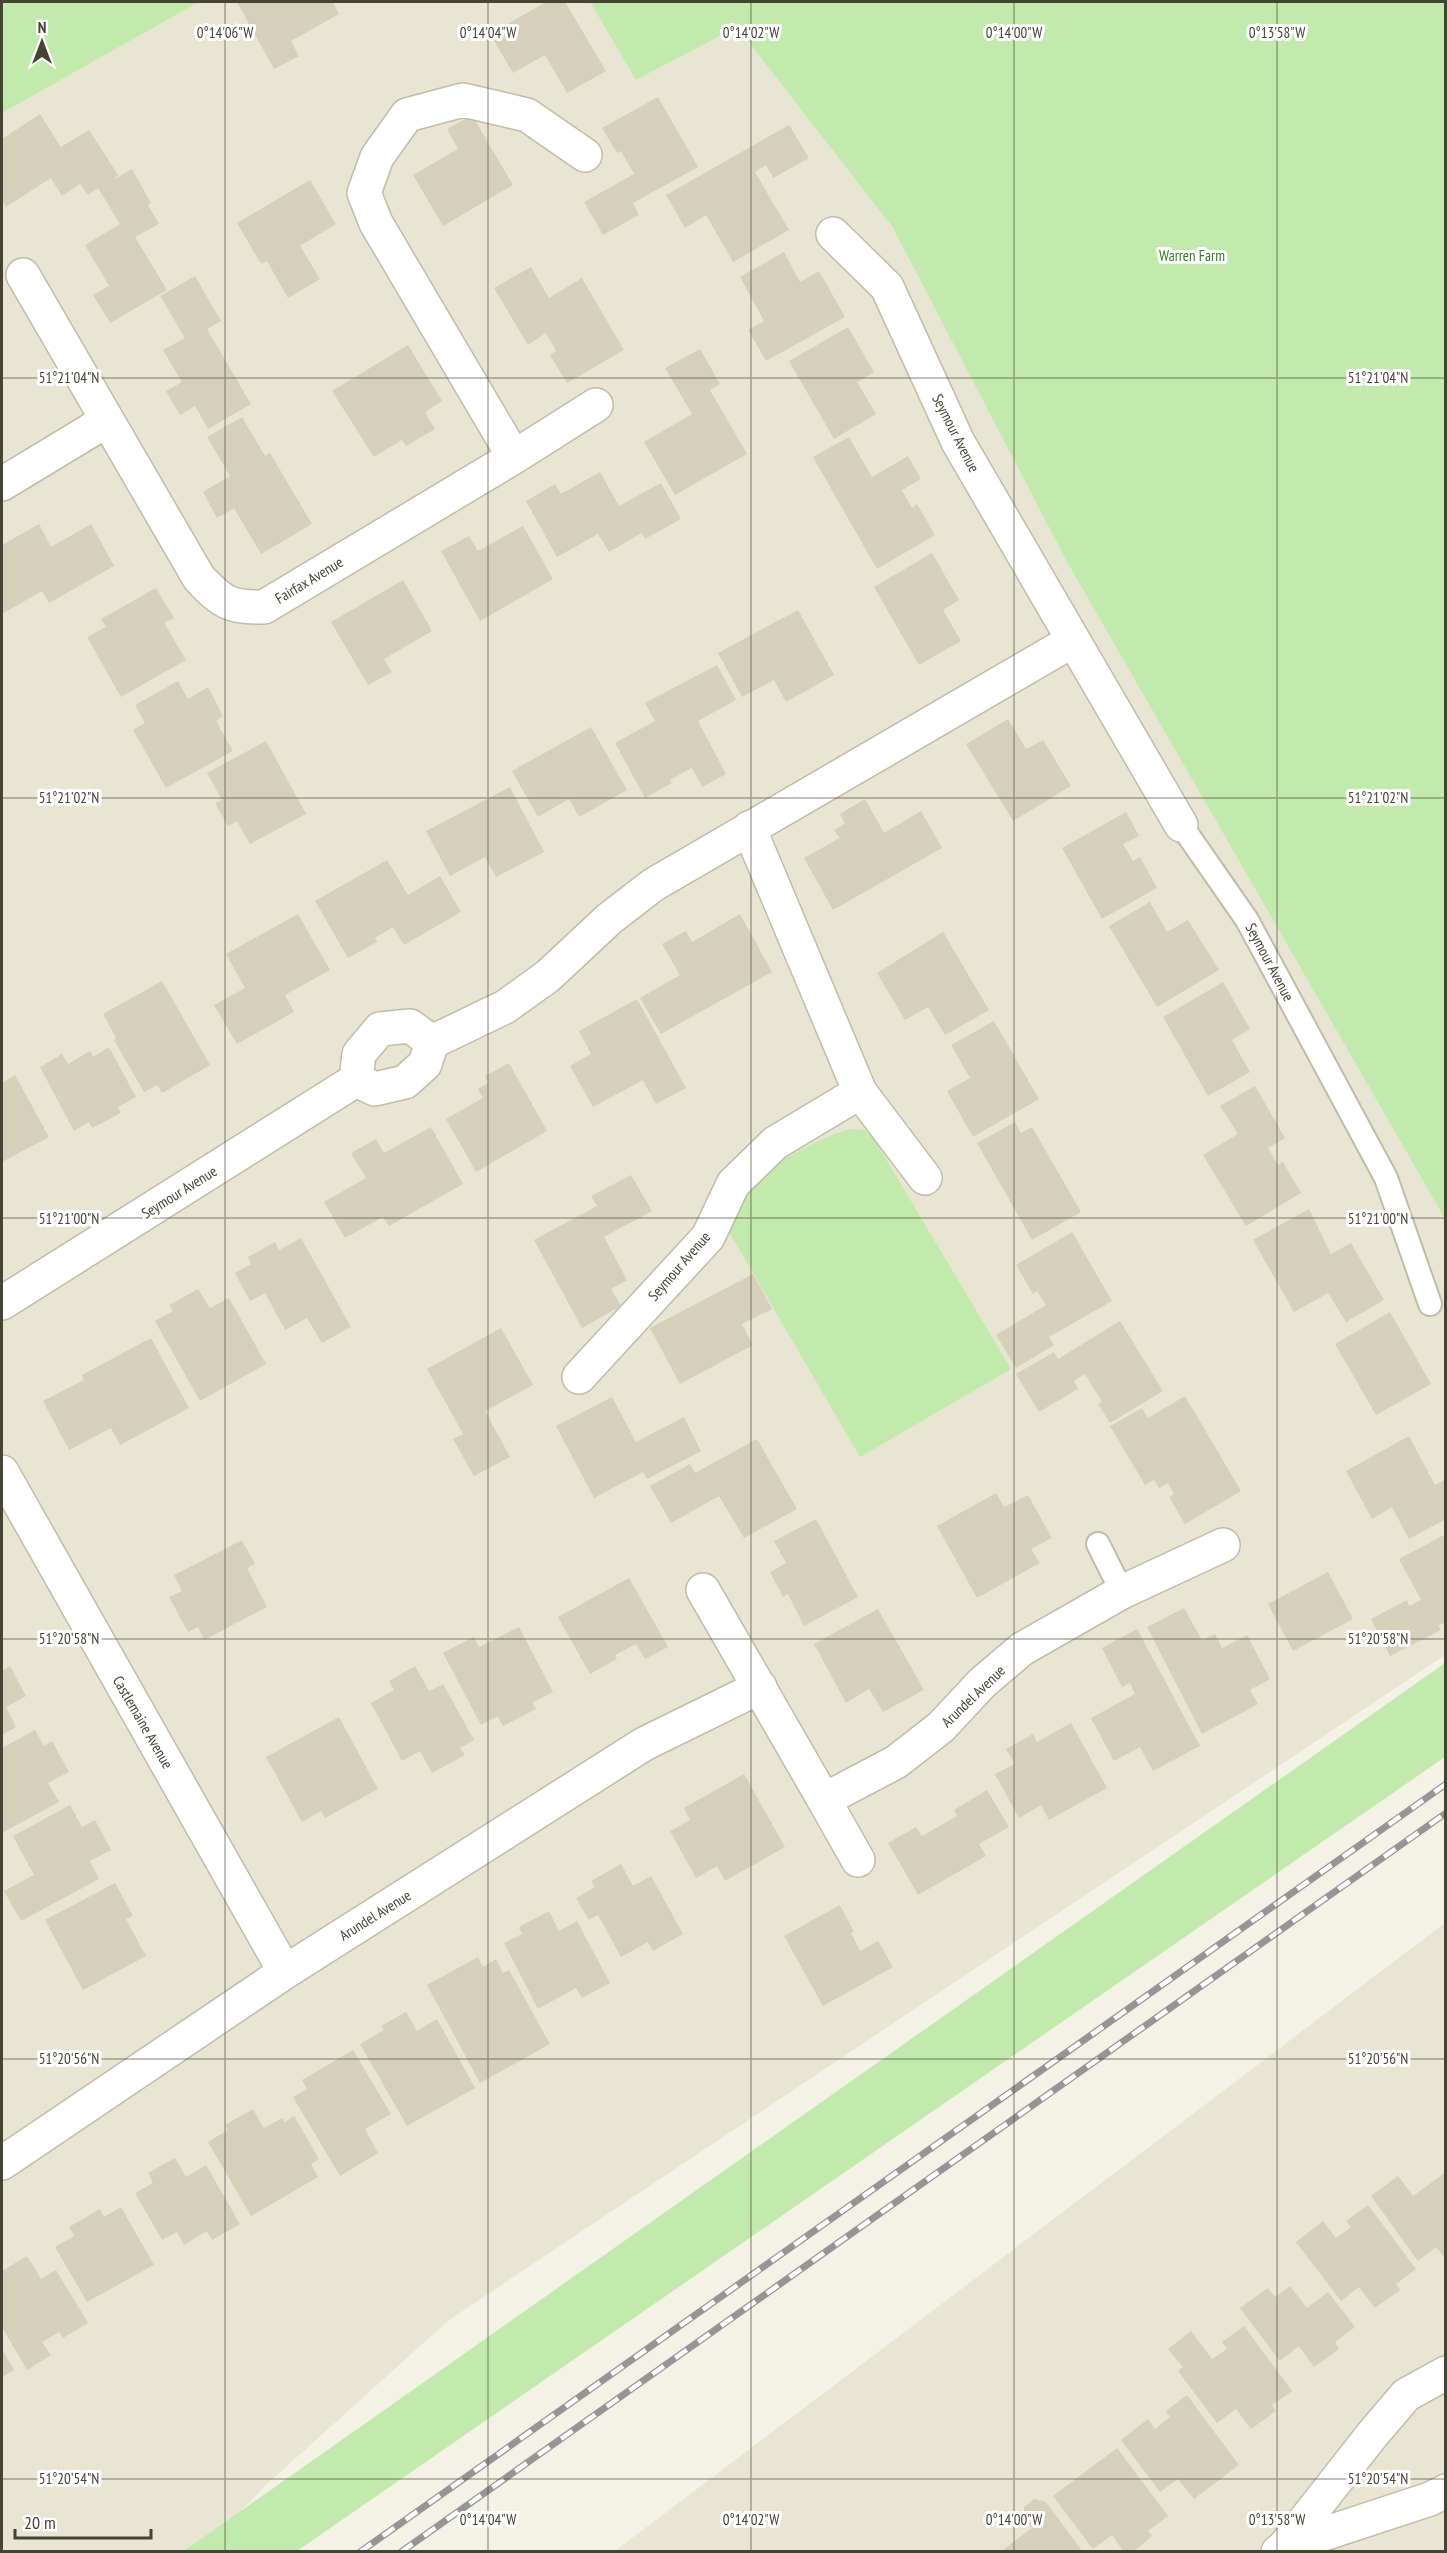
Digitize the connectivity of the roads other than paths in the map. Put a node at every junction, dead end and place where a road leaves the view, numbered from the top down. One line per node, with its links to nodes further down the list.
1 (585, 155): 6 (street)
2 (832, 234): 8 (street, Seymour Avenue)
3 (23, 275): 5 (street, Fairfax Avenue)
4 (596, 405): 6 (street, Fairfax Avenue)
5 (106, 421): 6 (street, Fairfax Avenue); 7 (street)
6 (514, 458)
7 (2, 484)
8 (1072, 640): 9 (street, Seymour Avenue); 10 (street)
9 (1181, 825): 16 (lane, Seymour Avenue)
10 (749, 828): 11 (street); 13 (street)
11 (432, 1042): 12 (street); 12 (street)
12 (356, 1080): 15 (street, Seymour Avenue)
13 (860, 1092): 14 (street); 17 (street, Seymour Avenue)
14 (925, 1178)
15 (2, 1303)
16 (1430, 1304)
17 (579, 1377)
18 (2, 1472): 26 (street, Castlemaine Avenue)
19 (1098, 1544): 22 (lane)
20 (1223, 1545): 22 (street, Arundel Avenue)
21 (703, 1590): 23 (street)
22 (1122, 1592): 24 (street, Arundel Avenue)
23 (760, 1687): 24 (street); 26 (street, Arundel Avenue)
24 (824, 1800): 25 (street)
25 (858, 1860)
26 (285, 1972): 27 (street, Arundel Avenue)
27 (2, 2163)
28 (1446, 2373): 30 (street)
29 (1446, 2491): 30 (street)
30 (1281, 2549)

